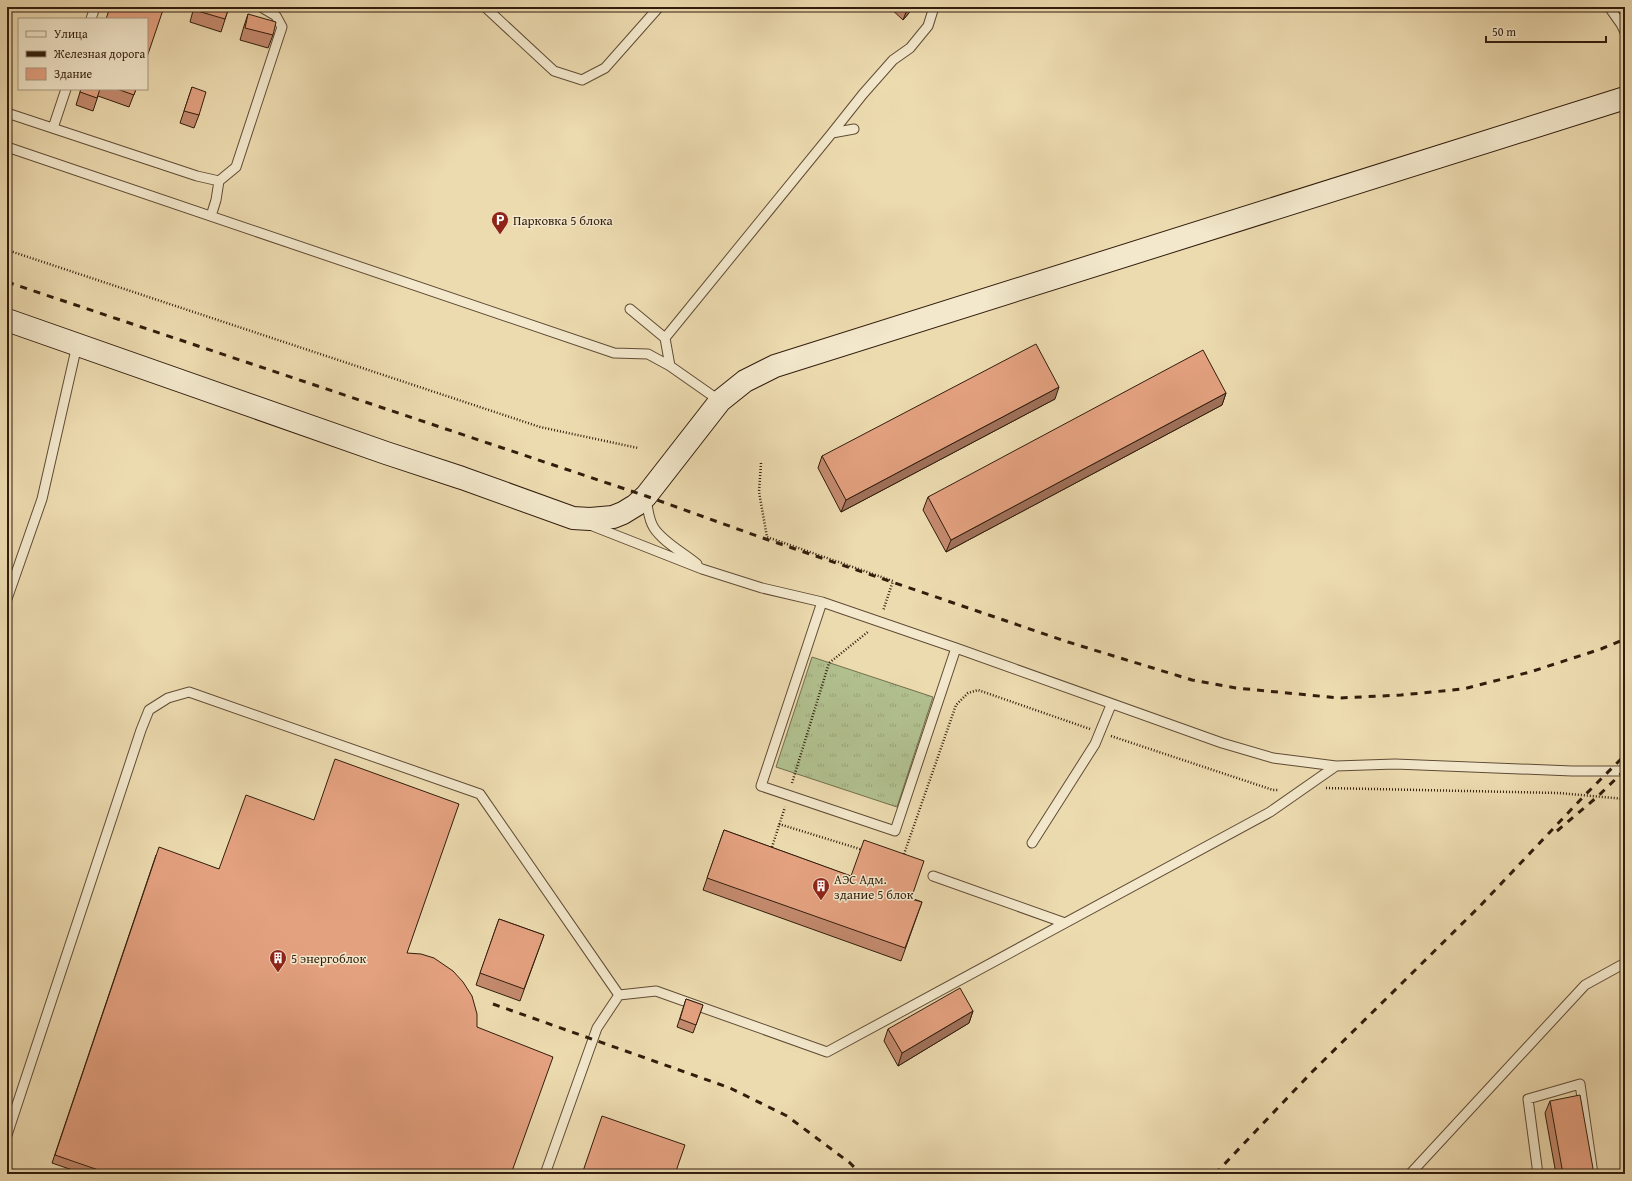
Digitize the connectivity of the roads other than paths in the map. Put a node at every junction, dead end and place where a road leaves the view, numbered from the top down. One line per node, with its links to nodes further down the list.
1 (95, 7): 7 (lane)
2 (261, 7): 16 (lane)
3 (485, 7): 4 (lane)
4 (659, 7)
5 (934, 7): 14 (lane)
6 (1609, 7): 8 (lane)
7 (91, 18)
8 (1625, 32)
9 (66, 90): 12 (lane)
10 (1625, 98): 23 (main road)
11 (7, 113): 12 (lane)
12 (53, 128): 16 (lane)
13 (854, 129): 14 (lane)
14 (832, 133): 20 (lane)
15 (7, 147): 17 (lane)
16 (219, 181): 17 (lane)
17 (211, 216): 22 (lane)
18 (630, 309): 20 (lane)
19 (7, 320): 21 (main road)
20 (665, 338): 22 (lane)
21 (77, 345): 25 (main road); 27 (lane)
22 (670, 366): 23 (lane)
23 (720, 401): 24 (main road)
24 (646, 496): 25 (main road); 26 (lane)
25 (574, 518): 26 (lane)
26 (702, 569): 28 (lane)
27 (7, 600)
28 (822, 602): 29 (lane); 29 (lane)
29 (956, 648): 30 (lane)
30 (1111, 704): 31 (lane); 33 (lane)
31 (1336, 766): 32 (lane); 35 (lane)
32 (1625, 770)
33 (1032, 843)
34 (933, 876): 35 (lane)
35 (1065, 923): 37 (lane)
36 (1625, 963): 40 (lane)
37 (619, 995): 38 (lane); 39 (lane)
38 (7, 1135)
39 (545, 1174)
40 (1410, 1174)
41 (1538, 1174): 42 (lane)
42 (1594, 1174)

